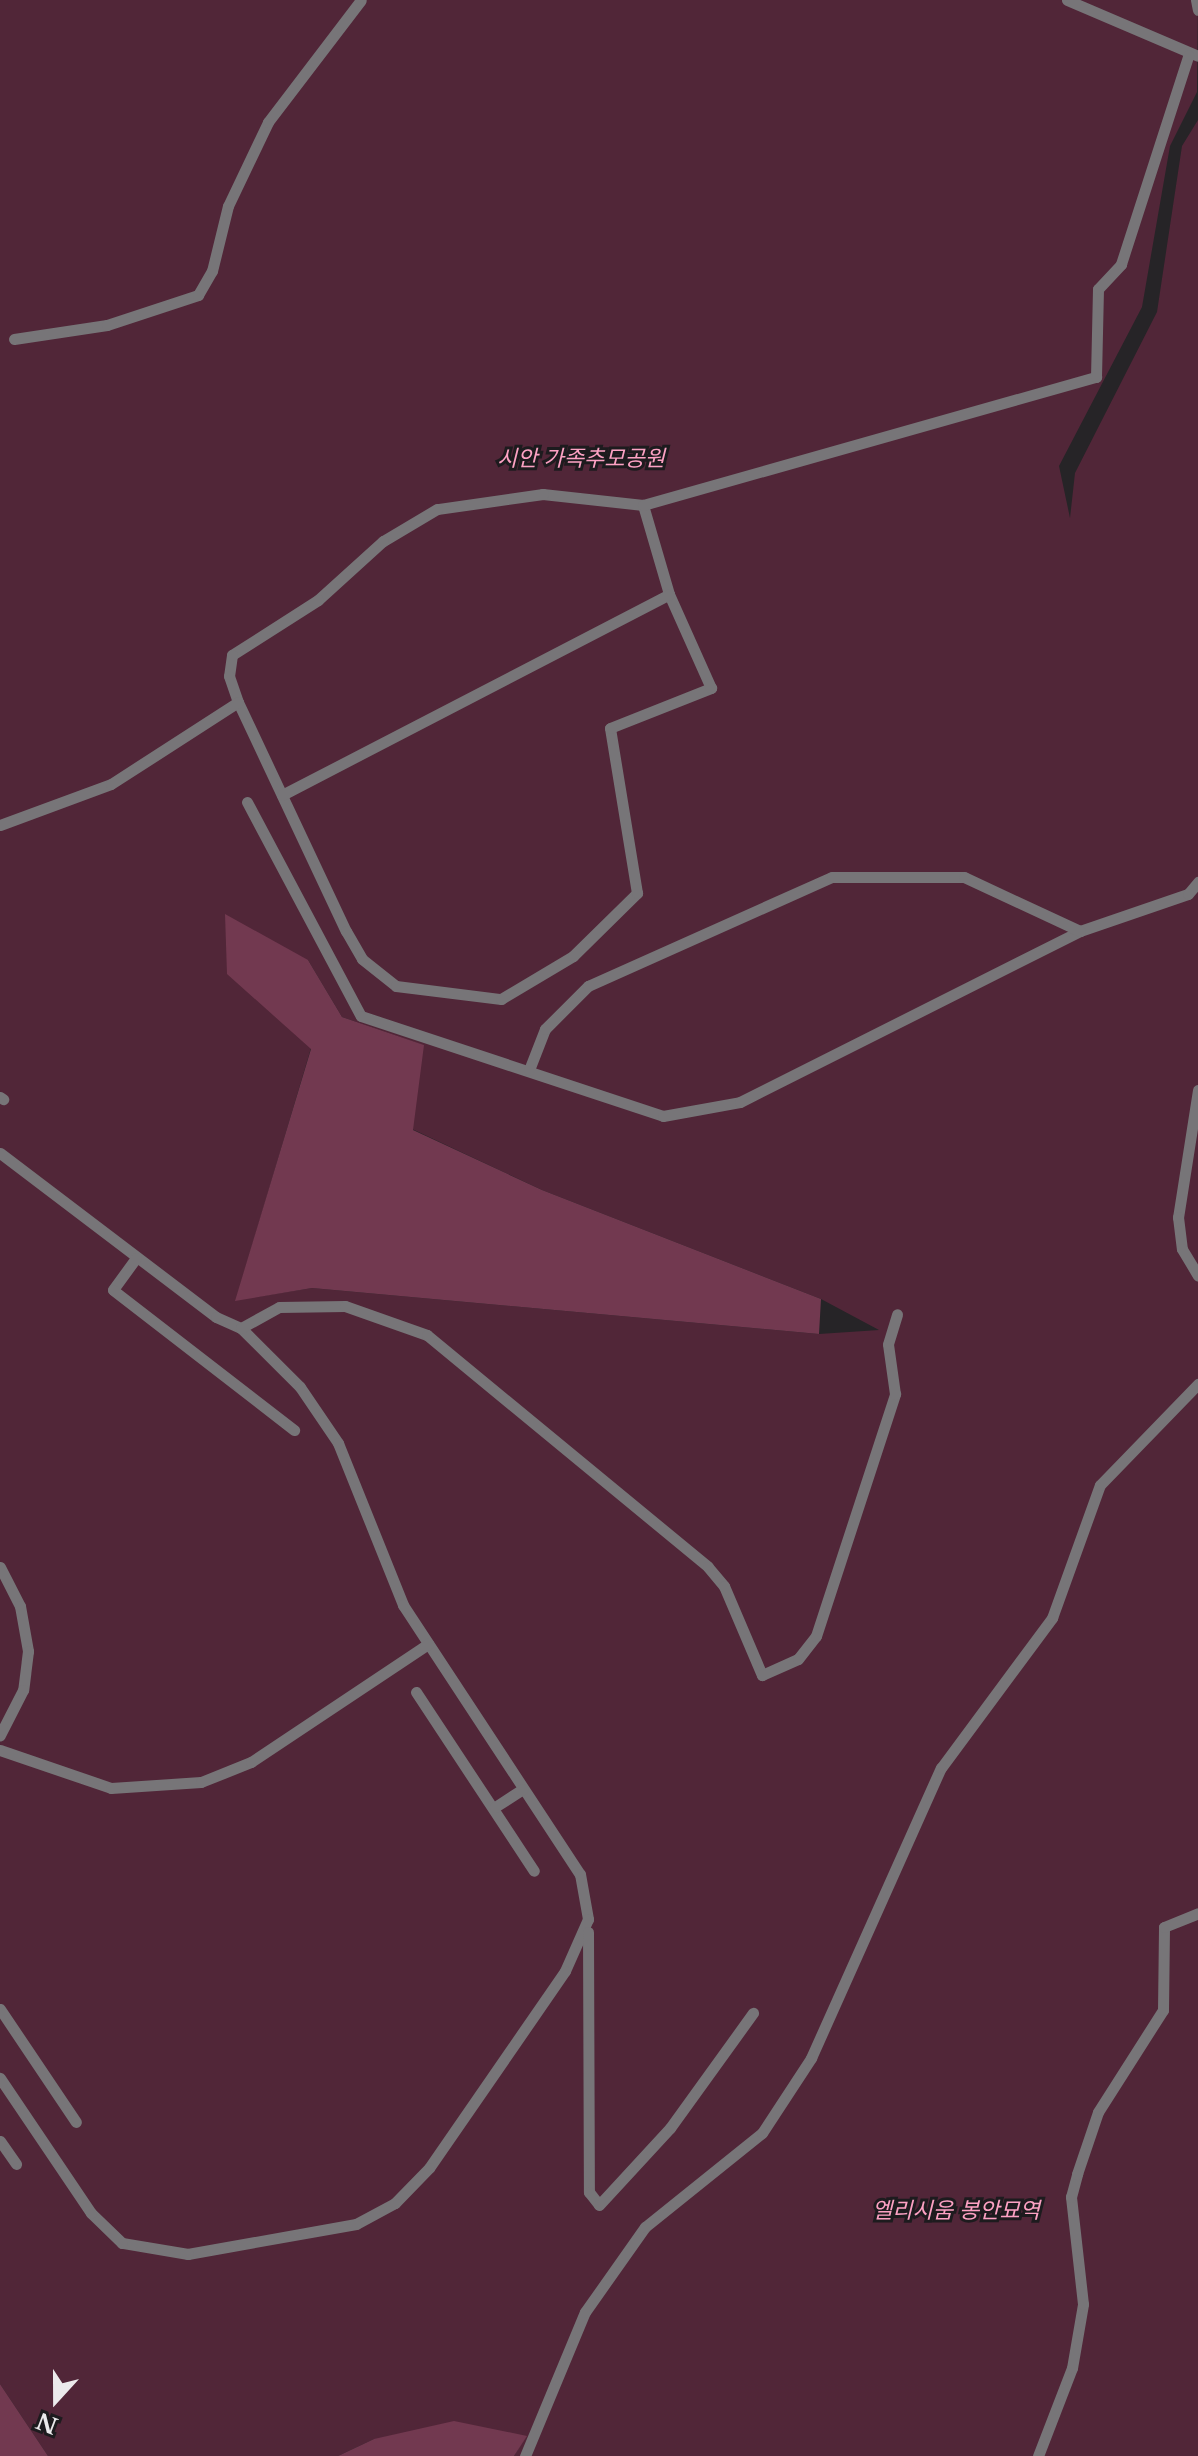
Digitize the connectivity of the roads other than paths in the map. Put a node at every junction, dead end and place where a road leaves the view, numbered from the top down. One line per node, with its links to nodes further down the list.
1 (361, 0): 6 (lane)
2 (1067, 0): 5 (lane)
3 (1196, 0): 4 (lane)
4 (1198, 10)
5 (1193, 56): 7 (lane)
6 (14, 339)
7 (643, 505): 8 (lane); 9 (lane)
8 (669, 594): 10 (lane); 10 (lane)
9 (238, 702): 10 (lane); 12 (lane)
10 (282, 795)
11 (247, 802): 15 (lane)
12 (0, 825)
13 (1198, 882): 14 (lane)
14 (1080, 931): 15 (lane); 15 (lane)
15 (529, 1070)
16 (1198, 1090): 19 (lane)
17 (0, 1153): 18 (lane)
18 (136, 1258): 21 (lane); 23 (lane)
19 (1198, 1276)
20 (897, 1314): 21 (lane)
21 (241, 1328): 25 (lane)
22 (1198, 1384): 41 (lane)
23 (294, 1430)
24 (0, 1567): 27 (lane)
25 (428, 1644): 28 (lane); 29 (lane)
26 (416, 1692): 30 (lane)
27 (0, 1735)
28 (0, 1750)
29 (523, 1789): 30 (lane); 33 (lane)
30 (495, 1807): 31 (lane)
31 (534, 1871)
32 (1198, 1913): 42 (lane)
33 (588, 1919): 35 (lane); 37 (lane)
34 (0, 2009): 36 (lane)
35 (753, 2013)
36 (4, 2022): 38 (lane)
37 (0, 2078)
38 (76, 2122)
39 (0, 2141): 40 (lane)
40 (16, 2164)
41 (525, 2456)
42 (1038, 2456)

